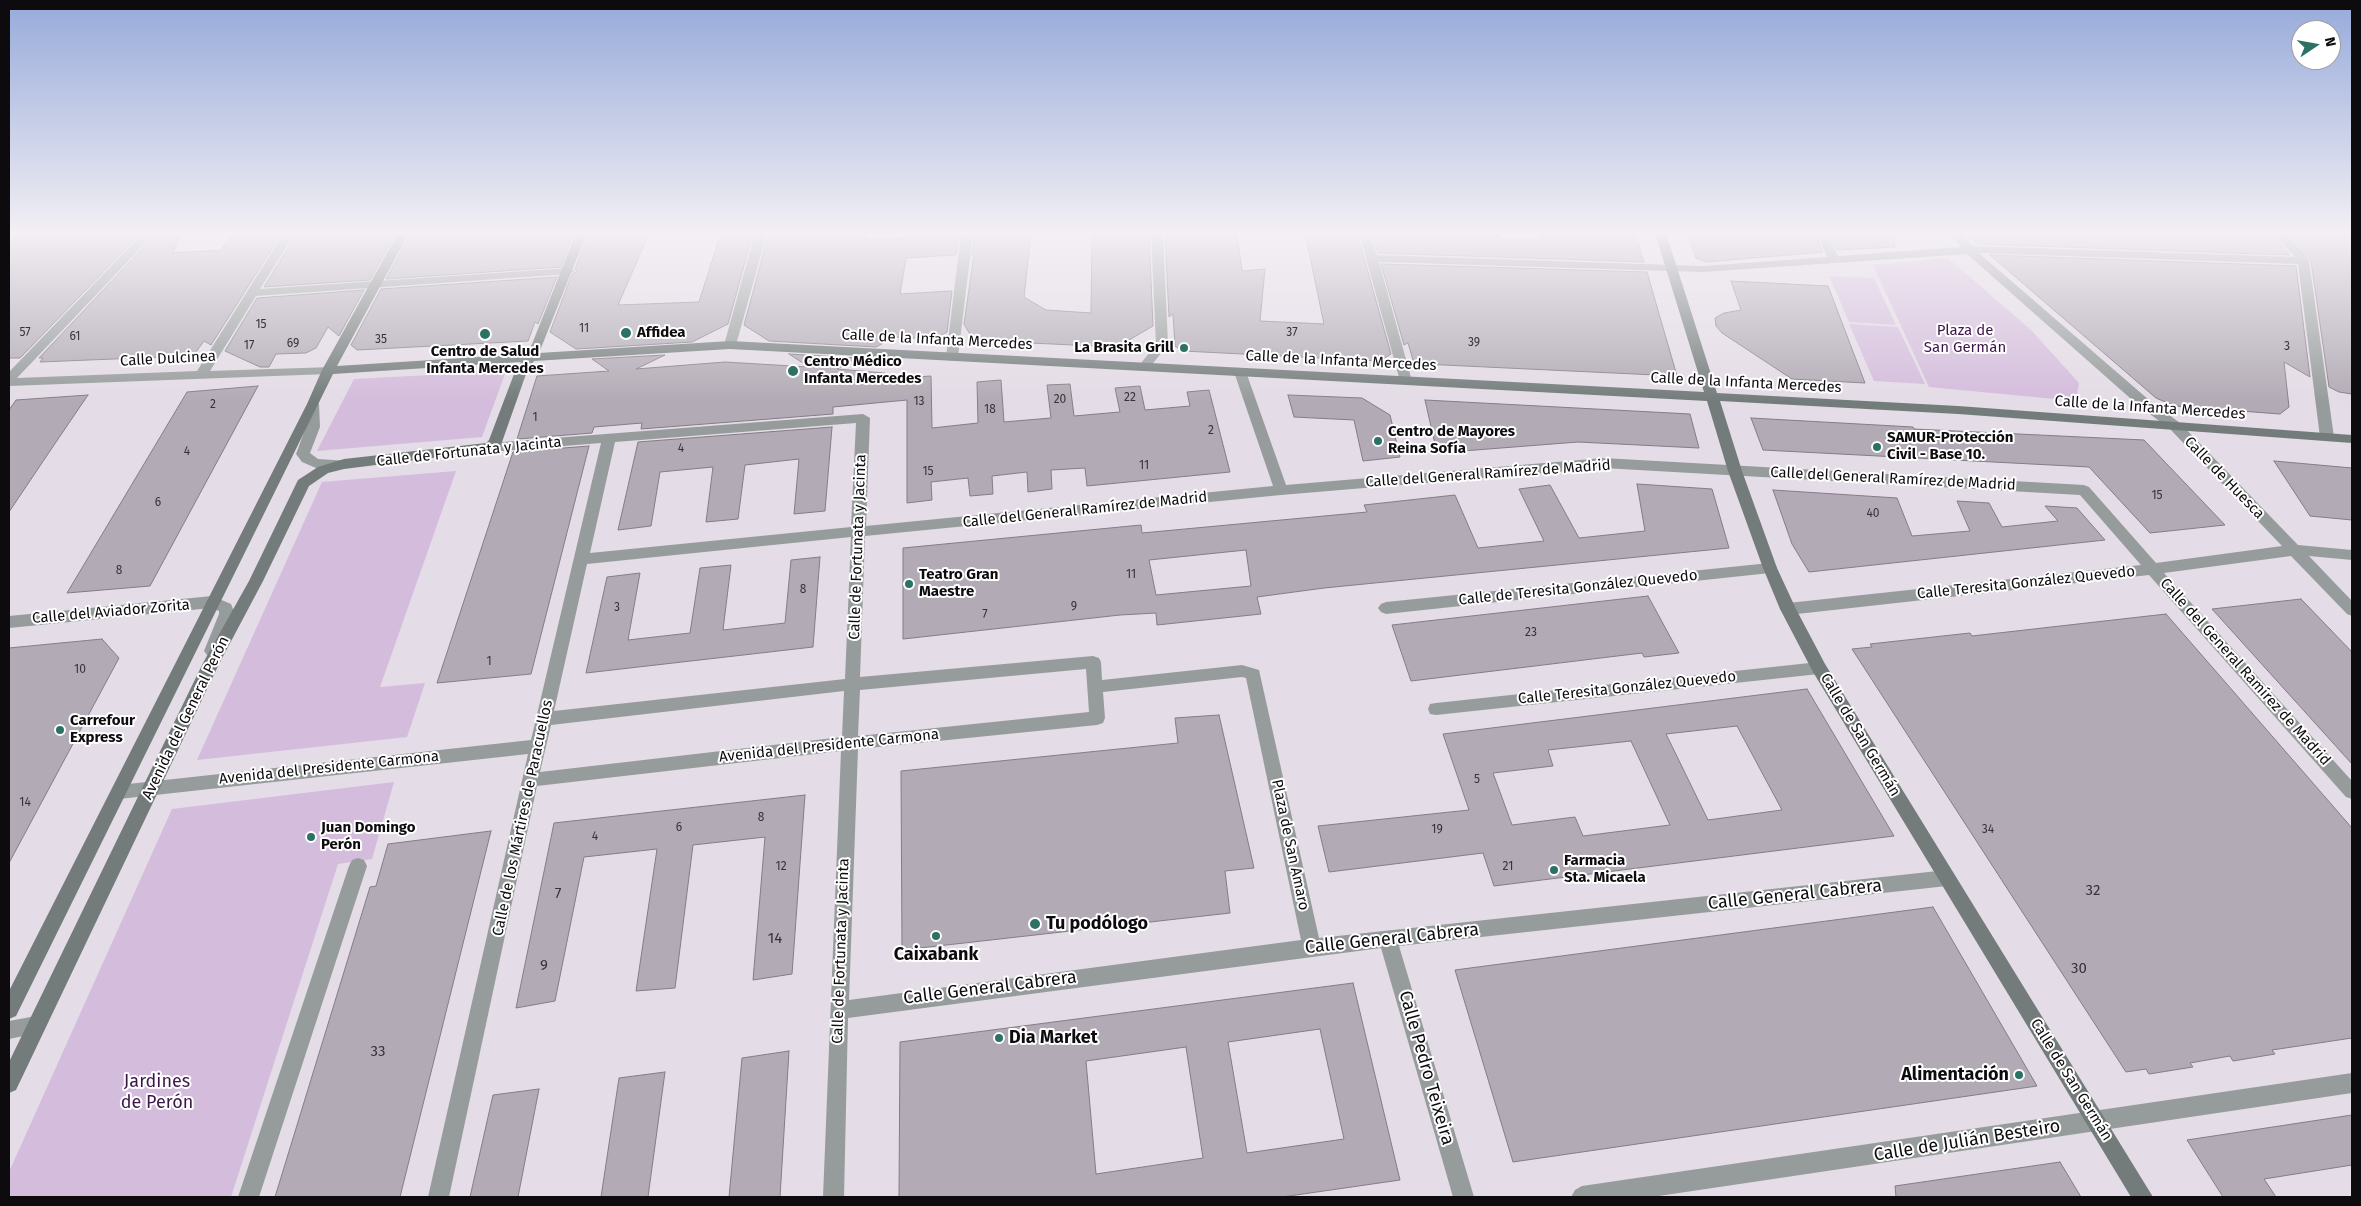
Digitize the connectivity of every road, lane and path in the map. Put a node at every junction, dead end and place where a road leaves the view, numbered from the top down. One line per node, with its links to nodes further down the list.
1 (96, 289): 21 (street)
2 (254, 289): 13 (street)
3 (316, 289): 13 (street)
4 (371, 289): 18 (street, Avenida del General Perón)
5 (561, 289): 16 (street)
6 (745, 289): 14 (street)
7 (960, 289): 15 (street)
8 (1160, 289): 17 (street)
9 (1381, 289): 22 (street)
10 (1679, 289): 23 (street, Calle de San Germán)
11 (2012, 289): 25 (street, Calle de Huesca)
12 (2307, 289): 26 (street)
13 (252, 293): 20 (street)
14 (730, 345): 15 (street, Calle de la Infanta Mercedes); 16 (street, Calle de la Infanta Mercedes)
15 (952, 357): 17 (street, Calle de la Infanta Mercedes)
16 (527, 359): 18 (street, Calle de la Infanta Mercedes); 29 (street)
17 (1144, 366): 19 (street, Calle de la Infanta Mercedes)
18 (328, 370): 20 (street, Calle Dulcinea); 24 (street, Avenida del General Perón)
19 (1240, 372): 22 (street, Calle de la Infanta Mercedes); 32 (street)
20 (202, 373): 21 (street, Calle Dulcinea)
21 (9, 381)
22 (1406, 381): 23 (street, Calle de la Infanta Mercedes)
23 (1712, 397): 25 (street, Calle de la Infanta Mercedes); 31 (street, Calle de San Germán)
24 (313, 404): 30 (street, Avenida del General Perón); 39 (street, Avenida del General Perón)
25 (2175, 426): 26 (street, Calle de la Infanta Mercedes); 34 (street, Calle de Huesca)
26 (2327, 437): 28 (street, Calle de la Infanta Mercedes)
27 (609, 439): 29 (street, Calle de Fortunata y Jacinta); 33 (street, Calle de Fortunata y Jacinta); 36 (street, Calle de los Mártires de Paracuellos)
28 (2352, 439)
29 (490, 447): 30 (street, Calle de Fortunata y Jacinta)
30 (344, 464): 44 (street, Avenida del General Perón)
31 (1735, 471): 32 (street, Calle del General Ramírez de Madrid); 37 (street, Calle de San Germán); 38 (street, Calle del General Ramírez de Madrid)
32 (1280, 490): 33 (street, Calle del General Ramírez de Madrid)
33 (859, 532): 36 (street, Calle del General Ramírez de Madrid); 46 (street, Calle de Fortunata y Jacinta)
34 (2294, 550): 35 (street, Calle Teresita González Quevedo); 38 (street, Calle Teresita González Quevedo); 42 (street, Calle de Huesca)
35 (2352, 555)
36 (582, 559): 49 (street, Calle de los Mártires de Paracuellos)
37 (1770, 568): 40 (street, Calle de Teresita González Quevedo); 41 (street, Calle de San Germán)
38 (2153, 568): 41 (street, Calle Teresita González Quevedo); 55 (street, Calle del General Ramírez de Madrid)
39 (212, 602): 43 (street, Calle del Aviador Zorita); 44 (street); 54 (street, Avenida del General Perón)
40 (1386, 608)
41 (1788, 609): 45 (street, Calle de San Germán)
42 (2352, 610)
43 (9, 622)
44 (211, 663): 53 (street, Avenida del General Perón)
45 (1819, 668): 48 (street, Calle Teresita González Quevedo); 57 (street, Calle de San Germán)
46 (854, 684): 47 (street, Avenida del Presidente Carmona); 49 (street, Avenida del Presidente Carmona); 50 (street, Calle de Fortunata y Jacinta)
47 (1095, 687): 50 (street, Avenida del Presidente Carmona); 59 (street, Plaza de San Amaro)
48 (1436, 709)
49 (544, 719): 51 (street, Calle de los Mártires de Paracuellos)
50 (850, 743): 52 (street, Avenida del Presidente Carmona); 61 (street, Calle de Fortunata y Jacinta)
51 (538, 746): 52 (street, Calle de los Mártires de Paracuellos); 53 (street, Avenida del Presidente Carmona)
52 (530, 780): 68 (street, Calle de los Mártires de Paracuellos)
53 (151, 789): 54 (street, Avenida del Presidente Carmona); 62 (street, Avenida del General Perón)
54 (119, 792): 60 (street, Avenida del General Perón)
55 (2352, 792)
56 (358, 866): 67 (street)
57 (1947, 878): 58 (street, Calle General Cabrera); 66 (street, Calle de San Germán)
58 (1388, 939): 59 (street, Calle General Cabrera); 70 (street, Calle Pedro Teixeira)
59 (1312, 948): 61 (street, Calle General Cabrera)
60 (9, 1010)
61 (839, 1010): 69 (street, Calle de Fortunata y Jacinta)
62 (36, 1025): 63 (street); 64 (street, Avenida del General Perón)
63 (9, 1030)
64 (9, 1083)
65 (2352, 1083): 66 (street, Calle de Julián Besteiro)
66 (2096, 1121): 71 (street, Calle de Julián Besteiro); 72 (street, Calle de San Germán)
67 (248, 1197)
68 (438, 1197)
69 (833, 1197)
70 (1464, 1197)
71 (1582, 1197)
72 (2143, 1197)

